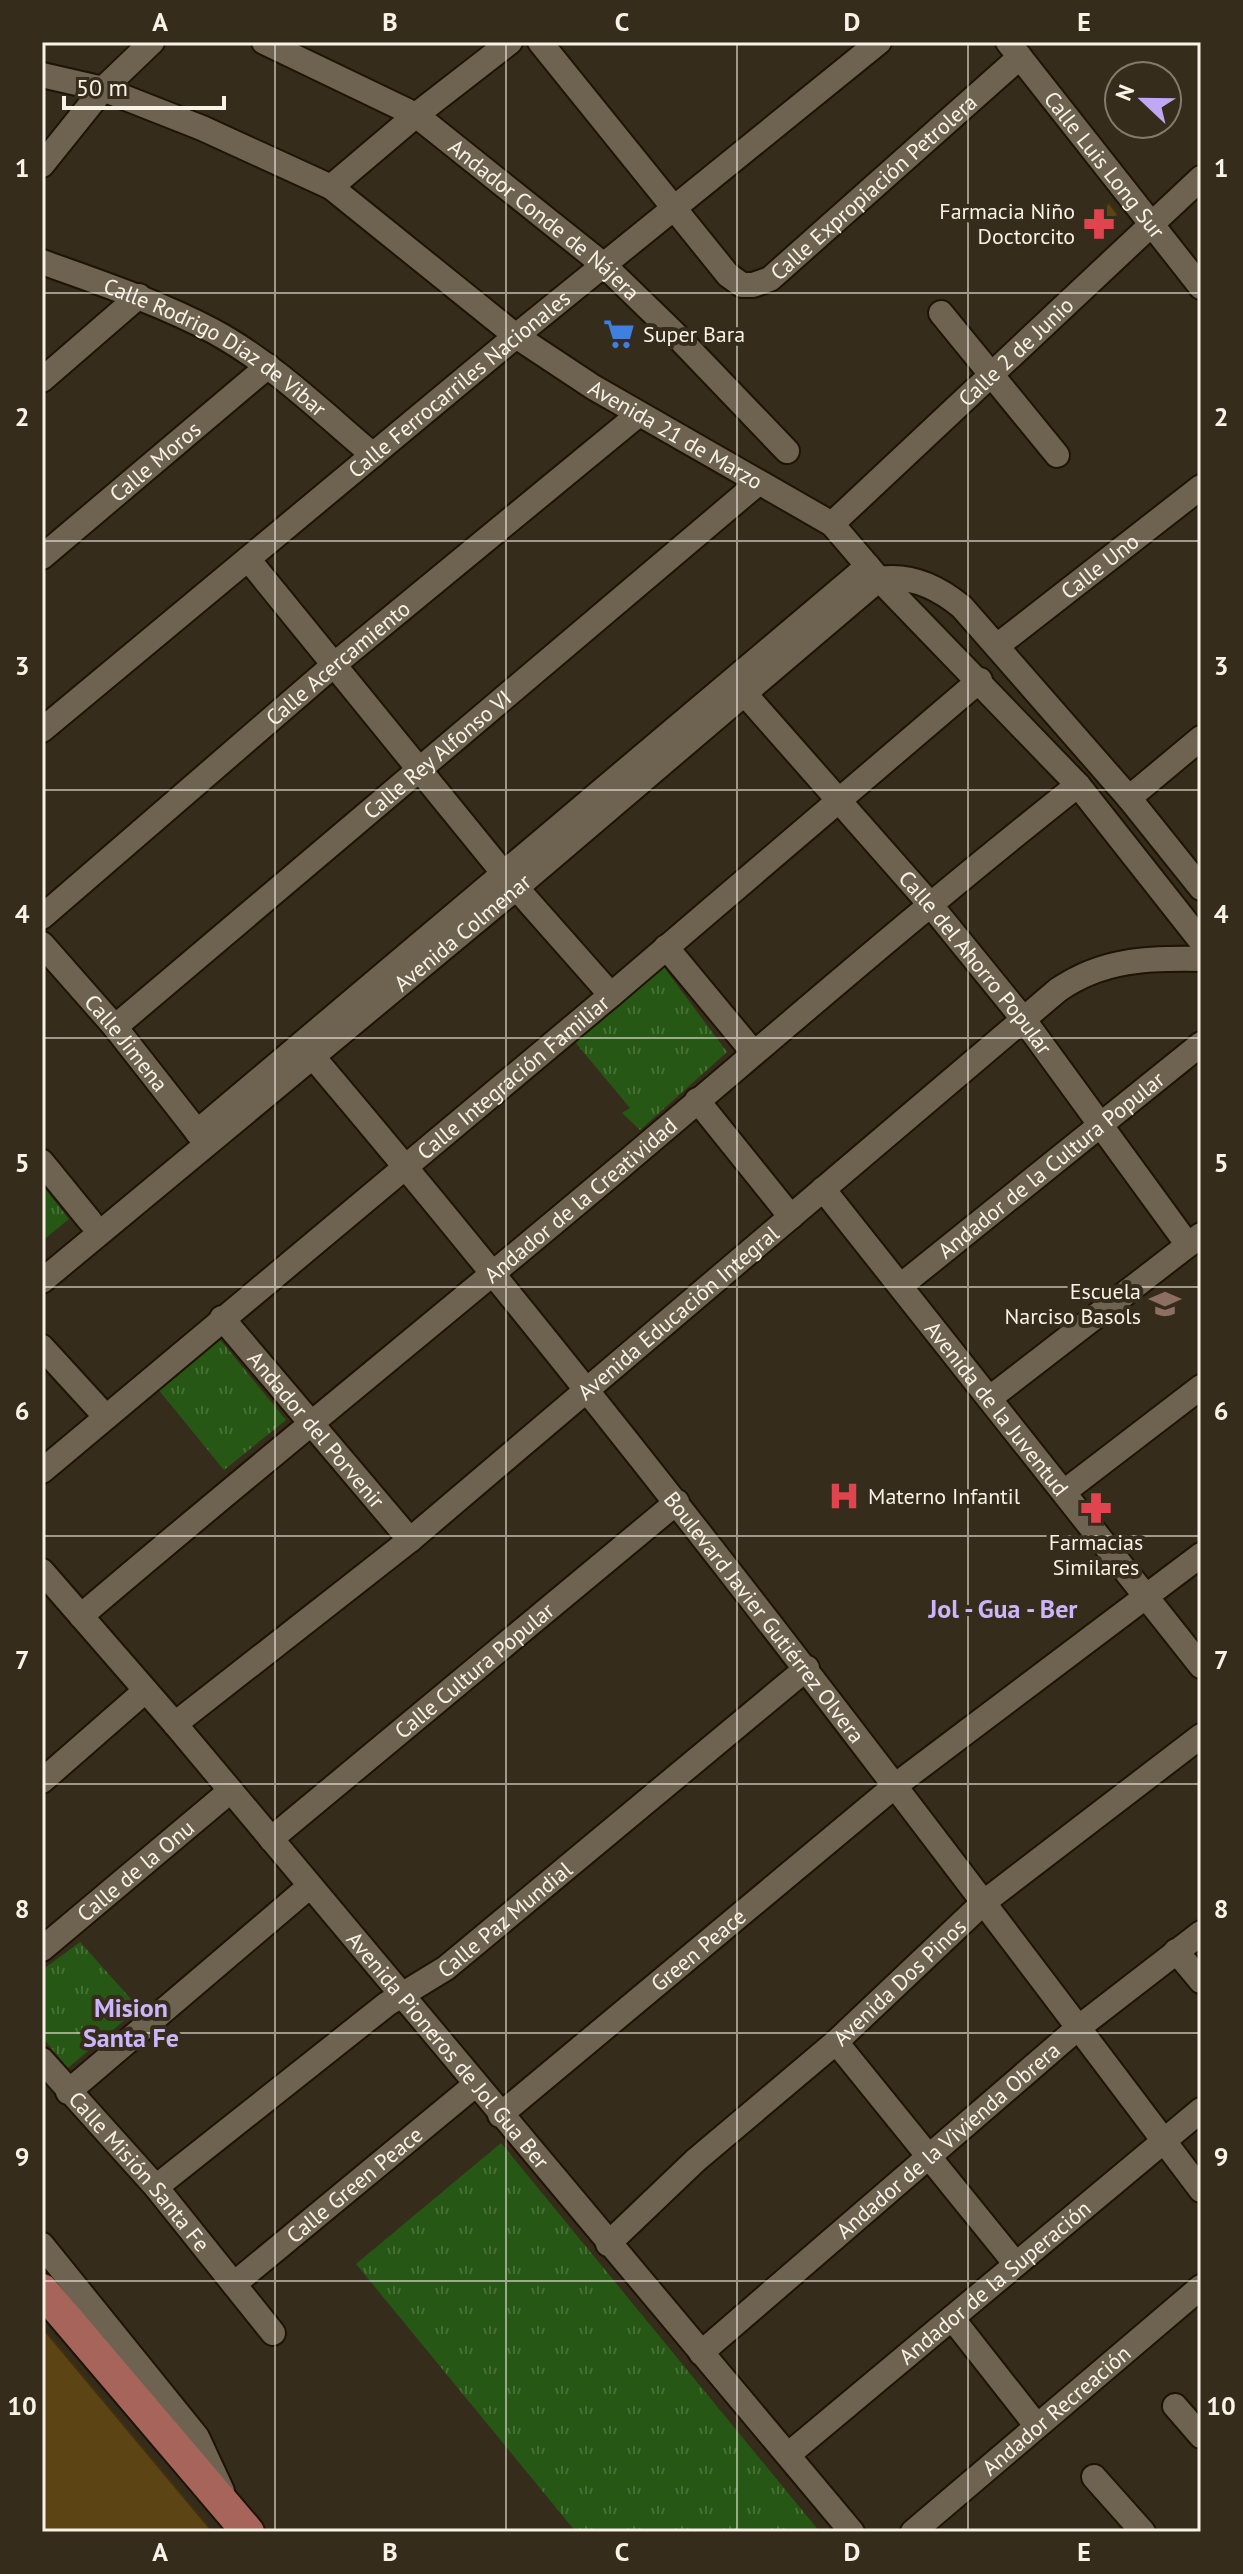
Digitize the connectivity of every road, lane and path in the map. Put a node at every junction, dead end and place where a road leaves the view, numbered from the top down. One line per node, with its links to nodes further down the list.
1 (152, 42): 8 (street)
2 (264, 42): 9 (street, Andador Conde de Nájera)
3 (510, 42): 9 (street)
4 (540, 42): 13 (street, Calle Expropiación Petrolera)
5 (879, 42): 13 (street, Calle Ferrocarriles Nacionales)
6 (1014, 50): 13 (street, Calle Expropiación Petrolera); 14 (street, Calle Luis Long Sur)
7 (42, 75): 8 (street, Avenida 21 de Marzo)
8 (103, 89): 10 (street); 12 (street, Avenida 21 de Marzo)
9 (416, 115): 12 (street); 16 (street, Andador Conde de Nájera)
10 (42, 165)
11 (1201, 178): 14 (street, Calle 2 de Junio)
12 (331, 187): 20 (street, Avenida 21 de Marzo)
13 (673, 211): 16 (street, Calle Ferrocarriles Nacionales)
14 (1152, 224): 17 (street, Calle Luis Long Sur); 22 (street, Calle 2 de Junio)
15 (42, 262): 18 (street, Calle Rodrigo Díaz de Vibar)
16 (605, 266): 20 (street, Calle Ferrocarriles Nacionales); 25 (street, Andador Conde de Nájera)
17 (1201, 287)
18 (139, 296): 21 (street, Calle Rodrigo Díaz de Vibar); 23 (street)
19 (941, 313): 22 (street)
20 (516, 336): 24 (street, Avenida 21 de Marzo); 26 (street, Calle Ferrocarriles Nacionales)
21 (268, 366): 26 (street, Calle Rodrigo Díaz de Vibar); 31 (street, Calle Moros)
22 (989, 374): 27 (street); 30 (street, Calle 2 de Junio)
23 (42, 380)
24 (639, 414): 28 (street, Avenida 21 de Marzo); 35 (street, Calle Acercamiento)
25 (787, 451)
26 (373, 455): 32 (street, Calle Ferrocarriles Nacionales)
27 (1057, 455)
28 (758, 483): 30 (street, Avenida 21 de Marzo); 40 (street, Calle Rey Alfonso VI)
29 (1201, 487): 34 (street, Calle Uno)
30 (832, 524): 33 (street, Avenida 21 de Marzo)
31 (42, 557)
32 (248, 559): 35 (street); 38 (street, Calle Ferrocarriles Nacionales)
33 (873, 572): 34 (street); 36 (street, Avenida 21 de Marzo); 37 (street, Avenida Colmenar); 44 (street, Avenida Colmenar)
34 (997, 646): 42 (street)
35 (335, 664): 40 (street); 47 (street, Calle Acercamiento)
36 (980, 680): 41 (street, Avenida 21 de Marzo); 43 (street, Calle Integración Familiar)
37 (745, 694): 43 (street, Calle del Ahorro Popular); 44 (street, Avenida Colmenar)
38 (42, 730)
39 (1201, 738): 42 (street)
40 (422, 769): 44 (street); 54 (street, Calle Rey Alfonso VI)
41 (1078, 785): 46 (street, Andador de la Creatividad); 48 (street, Avenida 21 de Marzo)
42 (1129, 798): 45 (street)
43 (836, 801): 46 (street, Calle del Ahorro Popular); 50 (street, Calle Integración Familiar)
44 (510, 882): 52 (street); 57 (street, Avenida Colmenar); 60 (street, Avenida Colmenar)
45 (1201, 888)
46 (929, 903): 53 (street, Calle del Ahorro Popular); 56 (street, Andador de la Creatividad)
47 (42, 917)
48 (1201, 941)
49 (42, 944): 54 (street, Calle Jimena)
50 (666, 947): 52 (street, Calle Integración Familiar); 56 (street)
51 (1201, 959): 53 (street, Avenida Educación Integral)
52 (611, 995): 62 (street, Calle Integración Familiar)
53 (1024, 1020): 59 (street, Calle del Ahorro Popular); 63 (street, Avenida Educación Integral)
54 (115, 1027): 60 (street, Calle Jimena)
55 (1201, 1044): 59 (street, Andador de la Cultura Popular)
56 (753, 1052): 58 (street, Andador de la Creatividad)
57 (314, 1058): 60 (street, Avenida Colmenar); 62 (street, Boulevard Javier Gutiérrez Olvera)
58 (697, 1100): 64 (street); 68 (street, Andador de la Creatividad)
59 (1101, 1124): 66 (street, Calle del Ahorro Popular); 70 (street, Andador de la Cultura Popular)
60 (202, 1138): 65 (street, Avenida Colmenar); 69 (street, Avenida Colmenar)
61 (42, 1162): 65 (street)
62 (406, 1167): 68 (street, Boulevard Javier Gutiérrez Olvera); 71 (street, Calle Integración Familiar)
63 (823, 1189): 64 (street, Avenida Educación Integral); 70 (street, Avenida de la Juventud)
64 (791, 1217): 74 (street, Avenida Educación Integral)
65 (90, 1221): 67 (street, Avenida Colmenar)
66 (1194, 1240): 75 (street)
67 (42, 1260)
68 (493, 1272): 74 (street, Boulevard Javier Gutiérrez Olvera); 77 (street, Andador de la Creatividad)
69 (42, 1281)
70 (903, 1284): 75 (street, Avenida de la Juventud)
71 (222, 1318): 76 (street, Calle Integración Familiar); 77 (street, Andador del Porvenir)
72 (42, 1347): 76 (street)
73 (1201, 1387): 79 (street)
74 (586, 1390): 80 (street, Boulevard Javier Gutiérrez Olvera); 81 (street, Avenida Educación Integral)
75 (990, 1398): 79 (street, Avenida de la Juventud)
76 (106, 1417): 78 (street, Calle Integración Familiar)
77 (310, 1421): 81 (street, Andador del Porvenir); 86 (street, Andador de la Creatividad)
78 (42, 1471)
79 (1064, 1492): 84 (street, Avenida de la Juventud)
80 (677, 1502): 88 (street, Boulevard Javier Gutiérrez Olvera); 95 (street, Calle Cultura Popular)
81 (410, 1540): 90 (street, Avenida Educación Integral)
82 (1201, 1555): 84 (street, Green Peace)
83 (42, 1571): 85 (street, Avenida Pioneros de Jol Gua Ber)
84 (1147, 1598): 87 (street, Avenida de la Juventud); 93 (street, Green Peace)
85 (51, 1600): 86 (street, Avenida Pioneros de Jol Gua Ber)
86 (81, 1616): 89 (street, Avenida Pioneros de Jol Gua Ber)
87 (1201, 1666)
88 (807, 1668): 93 (street, Boulevard Javier Gutiérrez Olvera); 102 (street, Calle Paz Mundial)
89 (145, 1691): 90 (street, Avenida Pioneros de Jol Gua Ber); 92 (street)
90 (175, 1724): 94 (street, Avenida Pioneros de Jol Gua Ber)
91 (1201, 1736): 97 (street, Avenida Dos Pinos)
92 (42, 1781)
93 (896, 1785): 97 (street, Boulevard Javier Gutiérrez Olvera); 109 (street, Green Peace)
94 (229, 1792): 95 (street, Avenida Pioneros de Jol Gua Ber); 99 (street, Calle de la Onu)
95 (271, 1839): 96 (street, Avenida Pioneros de Jol Gua Ber)
96 (310, 1886): 102 (street, Avenida Pioneros de Jol Gua Ber); 107 (street)
97 (983, 1903): 103 (street, Boulevard Javier Gutiérrez Olvera); 104 (street, Avenida Dos Pinos)
98 (1201, 1933): 100 (street, Andador de la Vivienda Obrera)
99 (42, 1949)
100 (1176, 1951): 101 (street); 103 (street, Andador de la Vivienda Obrera)
101 (1201, 1981)
102 (401, 1993): 106 (street, Avenida Pioneros de Jol Gua Ber); 112 (street, Calle Paz Mundial)
103 (1078, 2028): 110 (street, Boulevard Javier Gutiérrez Olvera); 111 (street, Andador de la Vivienda Obrera)
104 (836, 2042): 111 (street); 114 (street, Avenida Dos Pinos)
105 (42, 2060): 107 (street, Calle Misión Santa Fe)
106 (475, 2085): 109 (street, Avenida Pioneros de Jol Gua Ber); 117 (street, Calle Green Peace)
107 (68, 2092): 112 (street, Calle Misión Santa Fe)
108 (1201, 2110): 110 (street, Andador de la Superación)
109 (500, 2115): 114 (street, Avenida Pioneros de Jol Gua Ber)
110 (1164, 2140): 113 (street, Boulevard Javier Gutiérrez Olvera); 116 (street, Andador de la Superación)
111 (930, 2154): 116 (street); 122 (street, Andador de la Vivienda Obrera)
112 (156, 2187): 117 (street, Calle Misión Santa Fe)
113 (1201, 2190)
114 (608, 2244): 122 (street, Avenida Pioneros de Jol Gua Ber)
115 (42, 2245): 128 (street)
116 (1015, 2263): 120 (street, Andador de la Superación)
117 (234, 2284): 121 (street, Calle Misión Santa Fe)
118 (1201, 2287): 124 (street, Andador Recreación)
119 (42, 2290): 128 (main road)
120 (952, 2318): 124 (street); 126 (street, Andador de la Superación)
121 (273, 2333)
122 (701, 2353): 126 (street, Avenida Pioneros de Jol Gua Ber)
123 (1175, 2406): 125 (street)
124 (1036, 2425): 130 (street, Andador Recreación)
125 (1201, 2436)
126 (789, 2454): 129 (street, Avenida Pioneros de Jol Gua Ber)
127 (1094, 2477): 131 (street)
128 (238, 2520)
129 (852, 2532)
130 (913, 2532)
131 (1143, 2532)

